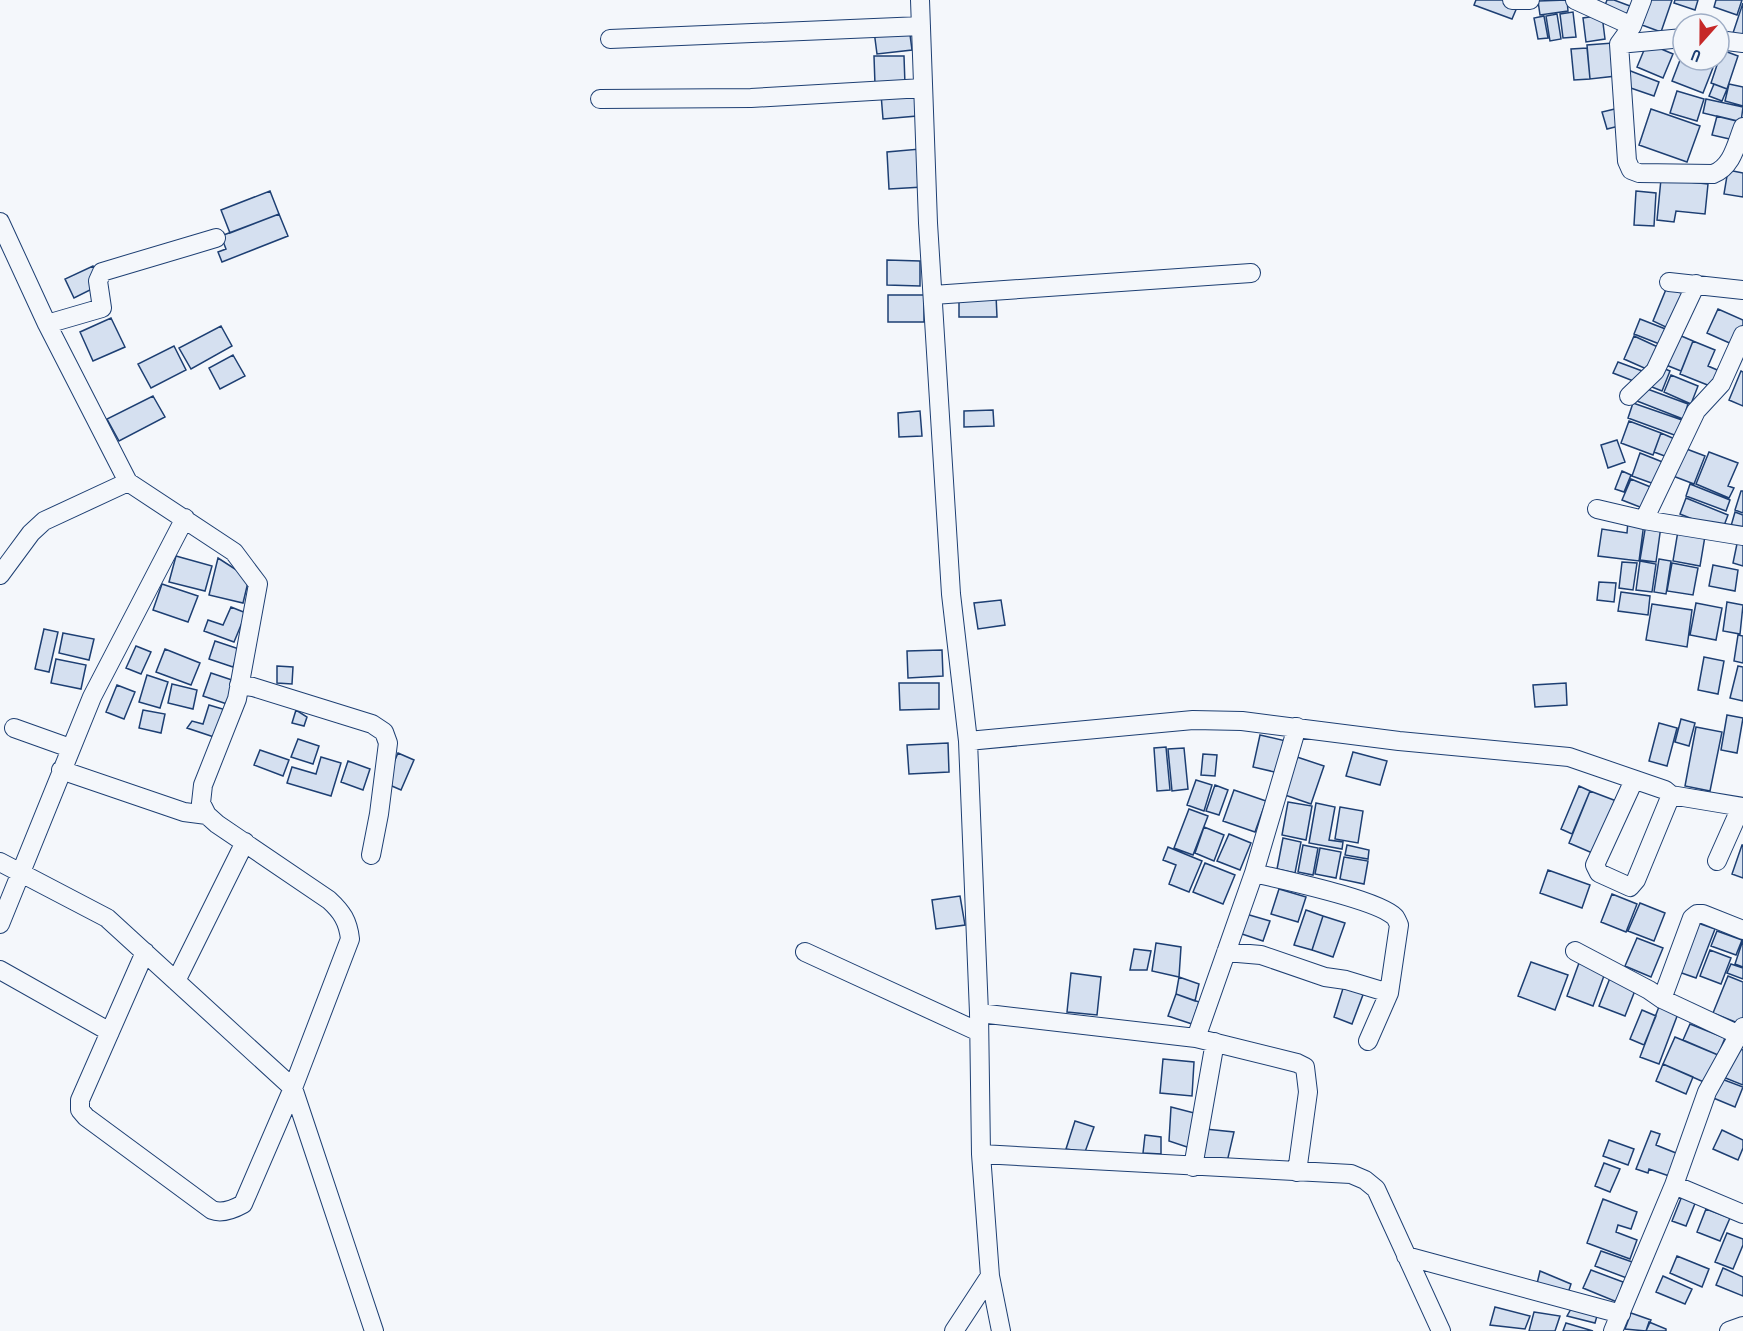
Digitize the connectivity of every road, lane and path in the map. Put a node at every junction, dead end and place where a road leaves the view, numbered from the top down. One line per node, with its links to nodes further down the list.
1 (920, 0): 6 (street)
2 (1512, 0): 3 (street)
3 (1530, 0)
4 (1575, 0): 7 (street)
5 (1642, 0): 7 (street)
6 (921, 26): 8 (street); 11 (street)
7 (1632, 26): 10 (street)
8 (610, 39)
9 (1671, 39): 10 (street)
10 (1619, 44): 13 (street)
11 (923, 88): 12 (street); 20 (street)
12 (600, 99)
13 (1743, 127)
14 (0, 222): 21 (street)
15 (216, 238): 21 (street)
16 (1251, 273): 20 (street)
17 (1669, 282): 18 (street)
18 (1696, 284): 19 (street); 23 (street)
19 (1743, 290)
20 (933, 295): 33 (street)
21 (47, 324): 24 (street)
22 (1743, 335): 27 (street)
23 (1629, 396)
24 (128, 482): 26 (street); 29 (street)
25 (1597, 509): 27 (street)
26 (185, 518): 30 (street); 34 (street)
27 (1644, 520): 28 (street)
28 (1743, 536)
29 (0, 576)
30 (239, 685): 39 (street); 41 (street)
31 (1298, 727): 33 (street); 36 (street); 45 (street)
32 (14, 728): 34 (street)
33 (968, 741): 56 (street)
34 (70, 748): 35 (street)
35 (61, 770): 39 (street); 44 (street)
36 (1634, 780): 37 (street); 37 (street)
37 (1671, 795): 38 (street)
38 (1742, 807): 42 (street)
39 (207, 815): 40 (street)
40 (245, 842): 53 (street); 62 (street)
41 (371, 855)
42 (1717, 861)
43 (0, 862): 44 (street)
44 (21, 873): 46 (street); 49 (street)
45 (1254, 873): 51 (street); 54 (street)
46 (0, 924)
47 (1743, 930): 55 (street)
48 (1575, 951): 55 (street)
49 (145, 952): 53 (street); 58 (street)
50 (805, 952): 56 (street)
51 (1226, 952): 54 (street); 59 (street)
52 (0, 970): 58 (street)
53 (176, 981): 62 (street)
54 (1389, 993): 60 (street)
55 (1662, 999): 57 (street)
56 (979, 1023): 59 (street); 63 (street)
57 (1741, 1031): 66 (street)
58 (110, 1032): 62 (street)
59 (1196, 1038): 61 (street)
60 (1368, 1041)
61 (1215, 1042): 64 (street); 65 (street)
62 (293, 1088): 72 (street)
63 (981, 1154): 64 (street); 69 (street)
64 (1193, 1167): 65 (street)
65 (1297, 1172): 68 (street)
66 (1674, 1185): 67 (street); 70 (street)
67 (1743, 1214)
68 (1406, 1256): 70 (street); 75 (street)
69 (990, 1276): 73 (street); 74 (street)
70 (1621, 1314): 76 (street)
71 (1743, 1326): 77 (street)
72 (374, 1331)
73 (954, 1331)
74 (1001, 1331)
75 (1442, 1331)
76 (1613, 1331)
77 (1729, 1331)

